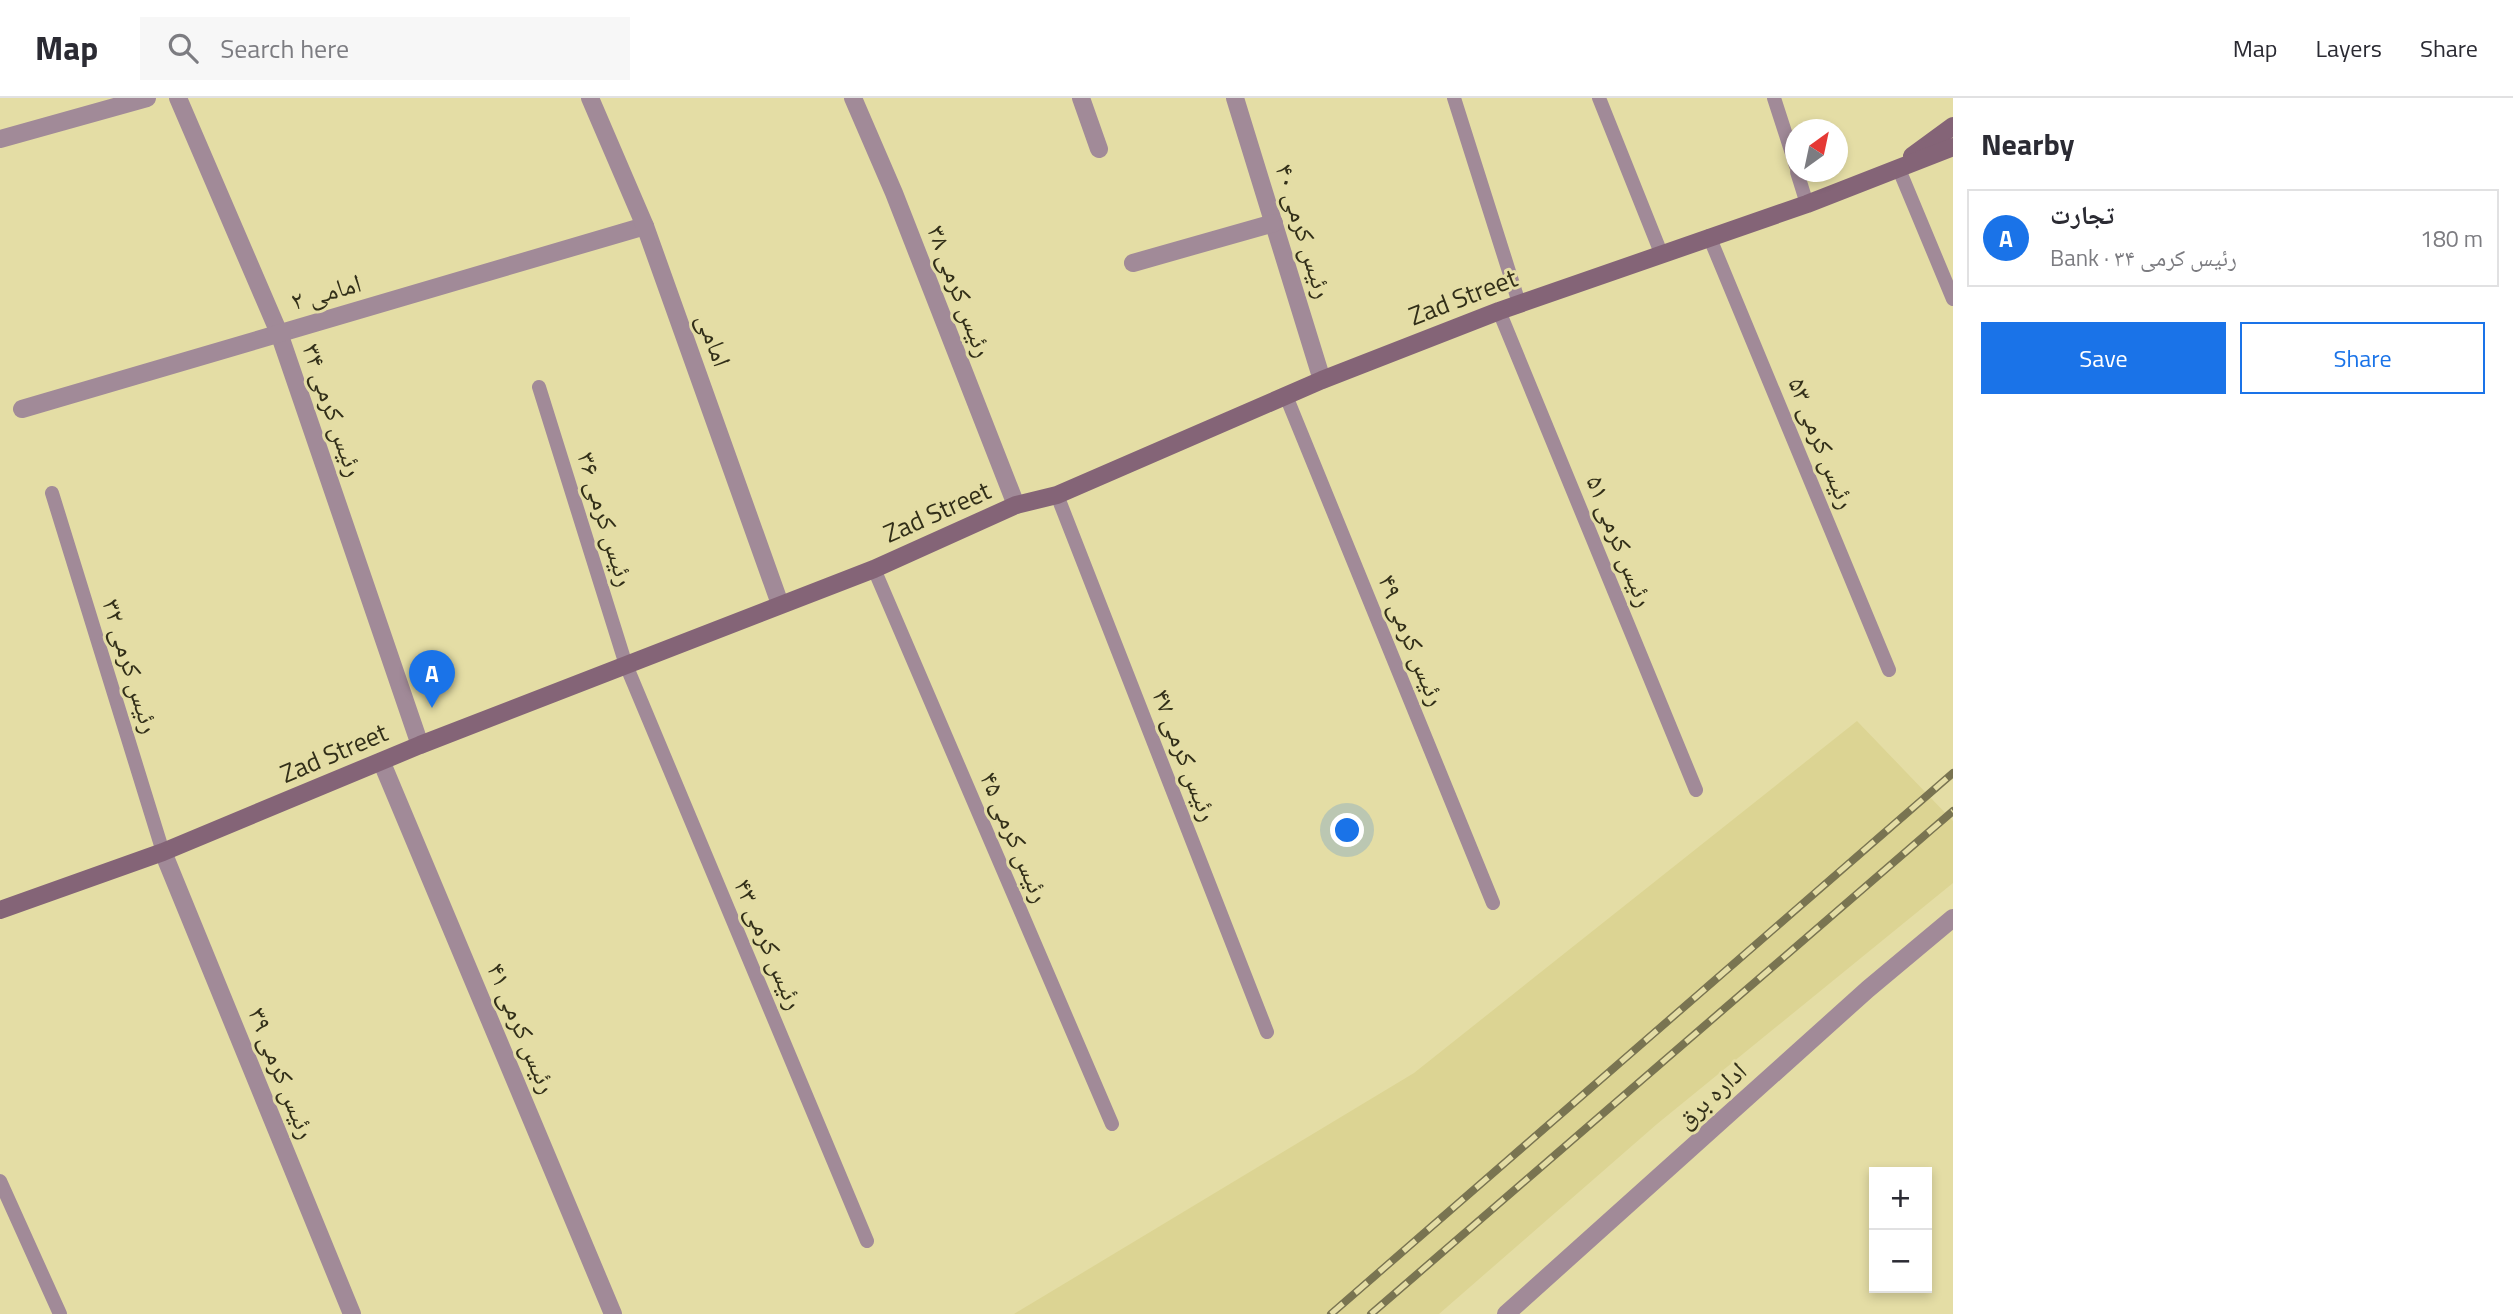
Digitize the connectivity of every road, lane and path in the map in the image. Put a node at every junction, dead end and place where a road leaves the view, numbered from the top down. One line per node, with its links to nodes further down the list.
1 (148, 98): 12 (street)
2 (178, 98): 26 (street, رئیس کرمی ۳۴)
3 (590, 98): 19 (street, امامی)
4 (853, 98): 33 (street, رئیس کرمی ۳۸)
5 (1081, 98): 14 (street)
6 (1236, 98): 18 (street, رئیس کرمی ۴۰)
7 (1454, 98): 24 (lane)
8 (1599, 98): 21 (lane)
9 (1774, 98): 11 (lane)
10 (1953, 125): 15 (main road)
11 (1785, 132)
12 (0, 139)
13 (1953, 147): 15 (main road)
14 (1099, 149)
15 (1898, 167): 17 (main road, Zad Street); 23 (lane)
16 (1800, 182): 17 (lane)
17 (1807, 204): 20 (main road, Zad Street)
18 (1274, 223): 22 (street); 27 (street, رئیس کرمی ۴۰)
19 (645, 226): 26 (street, امامی ۲); 35 (street, امامی)
20 (1709, 236): 21 (main road, Zad Street); 37 (lane, رئیس کرمی ۵۳)
21 (1661, 253): 24 (main road, Zad Street)
22 (1133, 263)
23 (1953, 299)
24 (1519, 303): 25 (main road, Zad Street)
25 (1499, 311): 27 (main road, Zad Street); 40 (lane, رئیس کرمی ۵۱)
26 (279, 332): 30 (street, امامی ۲); 38 (street, رئیس کرمی ۳۴)
27 (1322, 380): 29 (main road, Zad Street)
28 (539, 387): 36 (lane, رئیس کرمی ۳۶)
29 (1286, 396): 32 (main road, Zad Street); 42 (lane, رئیس کرمی ۴۹)
30 (22, 409)
31 (52, 493): 41 (lane, رئیس کرمی ۳۲)
32 (1057, 495): 33 (main road, Zad Street); 45 (lane, رئیس کرمی ۴۷)
33 (1016, 505): 34 (main road, Zad Street)
34 (874, 569): 35 (main road, Zad Street); 46 (lane, رئیس کرمی ۴۵)
35 (780, 604): 36 (main road, Zad Street)
36 (626, 665): 38 (main road, Zad Street); 48 (lane, رئیس کرمی ۴۳)
37 (1889, 670)
38 (420, 745): 39 (main road, Zad Street)
39 (382, 762): 41 (main road, Zad Street); 51 (street, رئیس کرمی ۴۱)
40 (1696, 790)
41 (163, 852): 43 (main road, Zad Street); 50 (street, رئیس کرمی ۳۹)
42 (1493, 903)
43 (1, 907)
44 (1953, 918): 52 (street, اداره برق)
45 (1268, 1032)
46 (1112, 1124)
47 (0, 1181): 49 (lane)
48 (866, 1241)
49 (60, 1314)
50 (352, 1314)
51 (612, 1314)
52 (1506, 1314)

